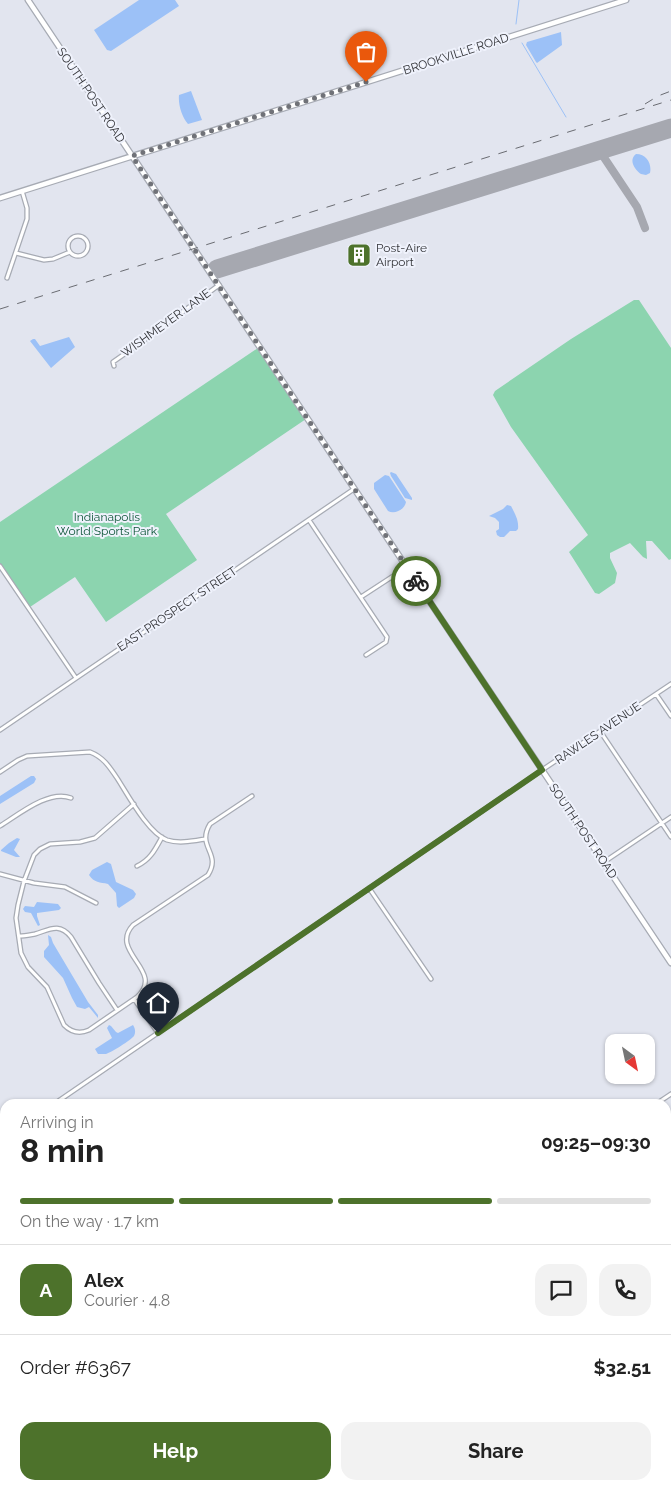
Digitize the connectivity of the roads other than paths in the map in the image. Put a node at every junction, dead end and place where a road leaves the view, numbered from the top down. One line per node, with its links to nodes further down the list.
1 (28, 0): 3 (main road, SOUTH POST ROAD)
2 (626, 0): 3 (main road, BROOKVILLE ROAD)
3 (132, 156): 4 (main road, BROOKVILLE ROAD); 9 (main road, SOUTH POST ROAD)
4 (22, 191): 5 (main road, BROOKVILLE ROAD); 7 (street)
5 (0, 198)
6 (70, 252): 6 (street); 7 (street)
7 (15, 253): 8 (street)
8 (7, 278)
9 (218, 285): 10 (street, WISHMEYER LANE); 11 (main road, SOUTH POST ROAD)
10 (114, 366)
11 (354, 488): 12 (street, EAST PROSPECT STREET); 14 (main road, SOUTH POST ROAD)
12 (309, 520): 15 (street); 17 (street, EAST PROSPECT STREET)
13 (0, 566): 17 (street)
14 (406, 567): 15 (street); 23 (main road, SOUTH POST ROAD)
15 (361, 598): 16 (street)
16 (366, 655)
17 (76, 678): 21 (street, EAST PROSPECT STREET)
18 (671, 684): 19 (street, RAWLES AVENUE)
19 (656, 694): 20 (street); 22 (street, RAWLES AVENUE)
20 (671, 716)
21 (0, 730)
22 (600, 731): 23 (street, RAWLES AVENUE); 29 (street)
23 (542, 770): 34 (main road, SOUTH POST ROAD); 38 (street, RAWLES AVENUE)
24 (0, 772): 27 (street)
25 (252, 796): 33 (street)
26 (71, 798): 30 (street)
27 (134, 804): 32 (street); 37 (street)
28 (671, 817): 29 (street)
29 (662, 824): 31 (street); 34 (street)
30 (0, 826)
31 (671, 837)
32 (162, 838): 33 (street); 35 (street)
33 (205, 839): 43 (street)
34 (604, 862): 41 (main road, SOUTH POST ROAD)
35 (137, 866)
36 (0, 874): 37 (street)
37 (24, 881): 39 (street); 40 (street)
38 (369, 888): 42 (street); 45 (street, RAWLES AVENUE)
39 (96, 903)
40 (19, 936): 44 (street); 44 (street)
41 (671, 963)
42 (431, 979)
43 (134, 998): 44 (street); 45 (street)
44 (117, 1010)
45 (158, 1033): 46 (street, RAWLES AVENUE)
46 (61, 1099)

